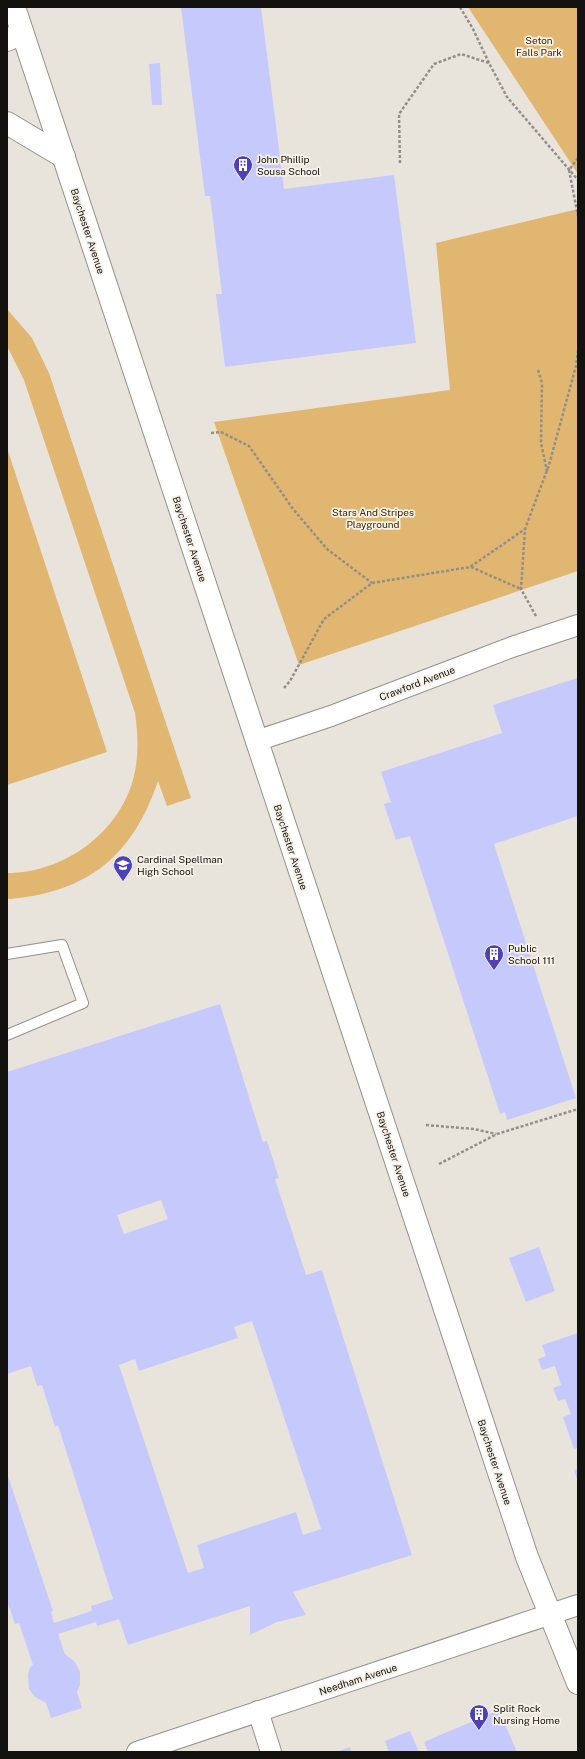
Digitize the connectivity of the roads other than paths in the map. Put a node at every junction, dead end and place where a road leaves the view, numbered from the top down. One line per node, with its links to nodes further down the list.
1 (14, 7): 2 (main road, Baychester Avenue)
2 (15, 36): 4 (main road, Baychester Avenue)
3 (7, 123): 4 (main road)
4 (64, 157): 6 (main road, Baychester Avenue)
5 (578, 625): 6 (street, Crawford Avenue)
6 (256, 741): 10 (main road, Baychester Avenue)
7 (7, 954): 8 (lane)
8 (7, 1034)
9 (578, 1605): 10 (street, Needham Avenue)
10 (549, 1615): 11 (main road, Baychester Avenue); 12 (street, Needham Avenue)
11 (578, 1683)
12 (258, 1712): 13 (street, Needham Avenue); 14 (street)
13 (137, 1752)
14 (271, 1752)

